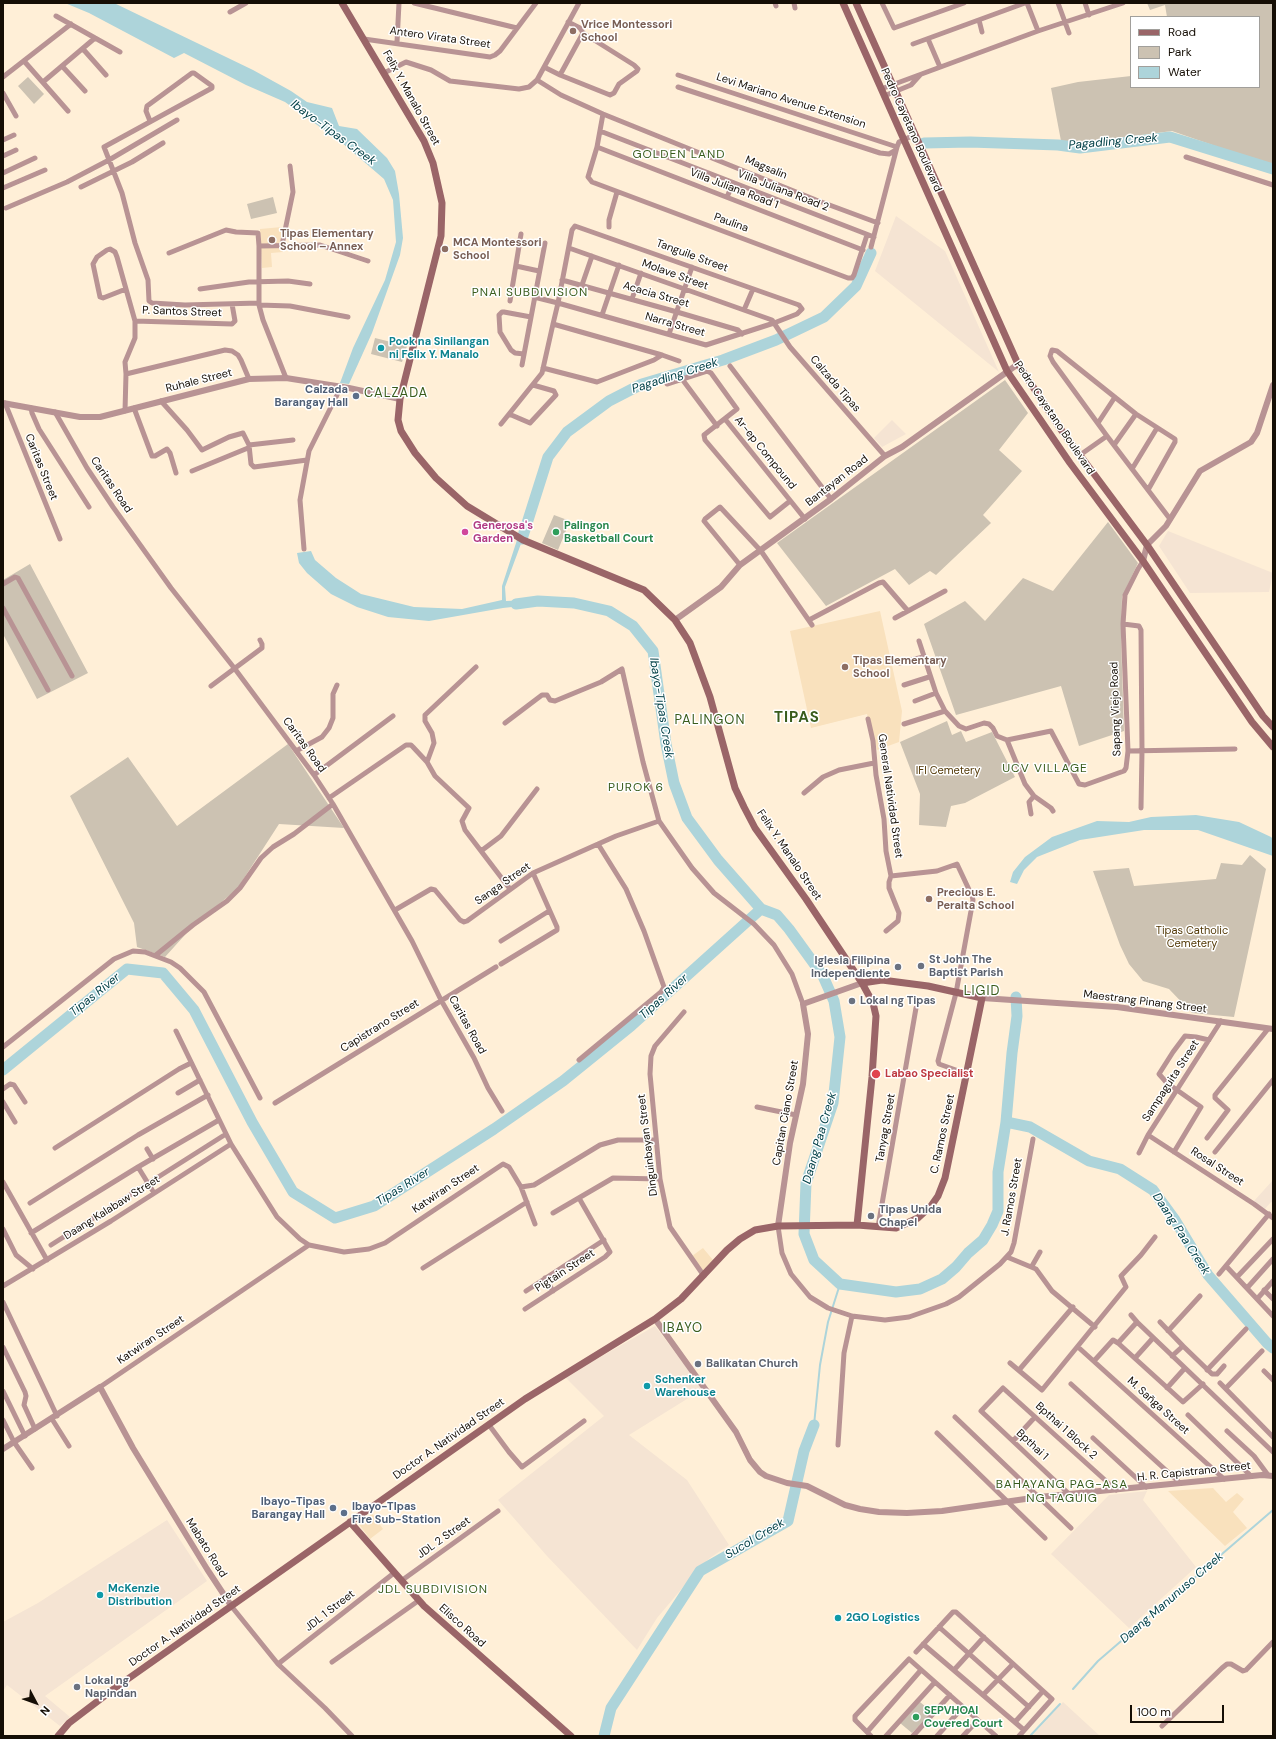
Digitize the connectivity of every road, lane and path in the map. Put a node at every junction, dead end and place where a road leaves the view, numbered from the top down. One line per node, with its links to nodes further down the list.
1 (246, 3): 16 (street)
2 (342, 3): 29 (main road, Felix Y. Manalo Street)
3 (399, 3): 31 (street)
4 (414, 3): 23 (street)
5 (536, 3): 23 (street, Antero Virata Street)
6 (579, 3): 20 (street)
7 (843, 3): 51 (main road, Pedro Cayetano Boulevard)
8 (856, 3): 50 (main road, Pedro Cayetano Boulevard)
9 (883, 3): 10 (street)
10 (964, 3)
11 (1026, 3): 19 (street); 24 (street)
12 (1058, 3): 21 (street)
13 (1085, 3): 17 (street)
14 (1123, 3): 15 (street)
15 (1115, 4): 17 (street)
16 (230, 12)
17 (1089, 15): 21 (street)
18 (56, 16): 22 (street)
19 (979, 20): 25 (street); 30 (street)
20 (568, 22): 26 (street); 37 (street)
21 (1065, 23): 24 (street); 27 (street)
22 (71, 24): 28 (street); 35 (street)
23 (517, 28): 31 (street, Antero Virata Street)
24 (1038, 31): 38 (street)
25 (982, 32)
26 (583, 33): 42 (street); 42 (street)
27 (1069, 33)
28 (96, 38): 33 (street); 34 (street)
29 (364, 38): 31 (street, Antero Virata Street); 39 (main road, Felix Y. Manalo Street)
30 (928, 39): 32 (street); 38 (street)
31 (397, 42)
32 (913, 44)
33 (83, 49): 36 (street); 41 (street)
34 (120, 52)
35 (24, 61): 44 (street); 47 (street)
36 (62, 66): 47 (street); 52 (street)
37 (544, 67): 42 (street); 45 (street)
38 (940, 67): 40 (street)
39 (384, 73): 45 (street); 145 (main road, Felix Y. Manalo Street)
40 (921, 74): 46 (street); 49 (street)
41 (106, 75)
42 (560, 75)
43 (678, 75): 67 (street, Levi Mariano Avenue Extension)
44 (3, 77)
45 (537, 80): 56 (street, Magsalin)
46 (903, 81): 49 (street); 50 (street)
47 (43, 82): 55 (street)
48 (678, 87): 67 (street)
49 (906, 87): 50 (street)
50 (894, 88): 51 (street); 54 (street); 62 (main road, Pedro Cayetano Boulevard)
51 (881, 89): 54 (main road, Pedro Cayetano Boulevard)
52 (85, 91)
53 (3, 93): 57 (street)
54 (884, 96): 64 (main road, Pedro Cayetano Boulevard)
55 (68, 111)
56 (602, 114): 60 (street); 84 (street, Magsalin)
57 (16, 116)
58 (176, 120): 72 (street)
59 (150, 121): 59 (street); 72 (street)
60 (600, 131): 66 (street); 77 (street, Villa Juliana Road 2)
61 (14, 135): 63 (street)
62 (914, 135): 64 (street); 131 (main road, Pedro Cayetano Boulevard)
63 (3, 140)
64 (904, 140): 67 (street); 135 (main road, Pedro Cayetano Boulevard)
65 (163, 143): 75 (street)
66 (597, 147): 81 (street, Paulina); 82 (street, Villa Juliana Road 1)
67 (897, 148): 84 (street)
68 (16, 150): 69 (street)
69 (3, 156)
70 (1186, 157): 78 (street)
71 (35, 158): 76 (street)
72 (109, 160): 75 (street); 83 (street)
73 (290, 166): 89 (street)
74 (45, 170): 79 (street)
75 (113, 170): 80 (street); 115 (street)
76 (3, 173)
77 (733, 182): 82 (street); 87 (street, Villa Juliana Road 2)
78 (1273, 185)
79 (3, 188)
80 (81, 188)
81 (617, 192): 85 (street); 93 (street, Paulina)
82 (727, 197): 93 (street, Villa Juliana Road 1)
83 (6, 208)
84 (878, 223): 87 (street)
85 (608, 227)
86 (522, 234): 98 (street)
87 (870, 236): 91 (street); 93 (street, Paulina)
88 (545, 243): 100 (street)
89 (282, 245): 90 (street); 96 (street)
90 (259, 246): 94 (street); 103 (street)
91 (871, 247)
92 (569, 248): 95 (street, Molave Street); 99 (street, Tanguile Street); 102 (street)
93 (863, 250)
94 (169, 253)
95 (592, 256): 97 (street, Molave Street); 105 (street)
96 (368, 261)
97 (619, 265): 101 (street, Molave Street); 110 (street)
98 (516, 266): 100 (street); 113 (street)
99 (692, 267): 108 (street); 109 (street, Tanguile Street)
100 (539, 271): 111 (street)
101 (642, 273): 108 (street, Molave Street); 112 (street)
102 (562, 280): 105 (street, Acacia Street); 114 (street)
103 (259, 282): 104 (street); 107 (street); 116 (street)
104 (310, 284)
105 (582, 285): 110 (street, Acacia Street)
106 (126, 289): 106 (street); 123 (street)
107 (200, 289)
108 (684, 289): 118 (street, Molave Street); 119 (street)
109 (753, 289): 117 (street, Tanguile Street); 118 (street)
110 (610, 292): 112 (street, Acacia Street); 120 (street)
111 (534, 297): 114 (street, Narra Street); 121 (street)
112 (632, 299): 119 (street, Acacia Street)
113 (510, 301)
114 (558, 303): 120 (street, Narra Street); 125 (street)
115 (232, 304): 116 (street); 123 (street, P. Santos Street)
116 (259, 304): 122 (street); 137 (street)
117 (799, 305): 124 (street, Narra Street)
118 (744, 310): 124 (street, Molave Street)
119 (677, 312): 126 (street); 127 (street, Acacia Street)
120 (602, 315): 126 (street, Narra Street)
121 (531, 317): 128 (street); 128 (street)
122 (348, 318)
123 (135, 321): 136 (street)
124 (774, 323): 127 (street, Narra Street); 164 (street, Calzada Tipas)
125 (553, 324): 129 (street); 134 (street)
126 (669, 334): 127 (street, Narra Street)
127 (742, 334)
128 (524, 354): 132 (street)
129 (662, 355): 130 (street); 134 (street)
130 (680, 361)
131 (1018, 364): 135 (street, Bantayan Road); 163 (main road, Pedro Cayetano Boulevard)
132 (522, 365)
133 (730, 366): 170 (street)
134 (543, 368): 141 (street)
135 (1007, 371): 164 (street, Bantayan Road); 179 (main road, Pedro Cayetano Boulevard)
136 (126, 374): 138 (street); 150 (street)
137 (286, 378): 138 (street, Ruhale Street); 143 (street, Ruhale Street)
138 (249, 379): 146 (street, Ruhale Street)
139 (682, 379): 140 (street); 154 (street); 157 (street)
140 (667, 384)
141 (533, 385): 152 (street); 152 (street)
142 (1273, 385): 174 (street)
143 (339, 386): 145 (street, Ruhale Street); 165 (street)
144 (1114, 397): 153 (street); 155 (street); 155 (street)
145 (400, 399): 186 (main road, Felix Y. Manalo Street)
146 (161, 401): 149 (street, Ruhale Street); 162 (street)
147 (4, 403): 148 (street, Ruhale Street); 175 (street, Caritas Street)
148 (31, 408): 151 (street, Ruhale Street); 172 (street)
149 (134, 408): 150 (street, Ruhale Street); 168 (street)
150 (125, 411): 151 (street, Ruhale Street)
151 (55, 412): 195 (street, Caritas Road)
152 (509, 414): 156 (street)
153 (1136, 414): 158 (street); 161 (street)
154 (725, 419): 157 (street); 171 (street, Ar-ep Compound)
155 (1098, 423): 159 (street)
156 (501, 424)
157 (717, 426): 171 (street)
158 (1157, 428): 166 (street); 169 (street)
159 (1108, 436): 161 (street); 163 (street)
160 (293, 440): 162 (street)
161 (1114, 445): 166 (street)
162 (249, 447): 165 (street); 167 (street)
163 (1080, 455): 176 (main road, Pedro Cayetano Boulevard)
164 (885, 456): 170 (street, Bantayan Road)
165 (307, 460): 177 (street)
166 (1132, 469): 169 (street)
167 (192, 471)
168 (176, 473)
169 (1148, 490): 174 (street)
170 (831, 499): 173 (street, Bantayan Road)
171 (790, 501): 173 (street, Ar-ep Compound)
172 (89, 507)
173 (805, 519): 178 (street, Bantayan Road)
174 (1170, 519): 176 (street)
175 (60, 539)
176 (1147, 545): 179 (street); 209 (main road, Pedro Cayetano Boulevard)
177 (304, 550)
178 (761, 551): 180 (street, Bantayan Road); 180 (street); 187 (street)
179 (1143, 561): 188 (street, Sapang Viejo Road); 211 (main road, Pedro Cayetano Boulevard)
180 (740, 565): 186 (street, Bantayan Road)
181 (3, 584): 196 (street)
182 (945, 591): 184 (street)
183 (3, 608): 201 (street)
184 (908, 611): 185 (street); 187 (street)
185 (895, 618)
186 (675, 620): 238 (main road, Felix Y. Manalo Street)
187 (809, 620): 189 (street)
188 (1123, 624): 214 (street, Sapang Viejo Road); 215 (street)
189 (812, 626)
190 (260, 640): 195 (street)
191 (919, 641): 192 (street)
192 (923, 657): 193 (street); 197 (street)
193 (900, 663)
194 (476, 666): 216 (street)
195 (235, 669): 200 (street); 213 (street, Caritas Road)
196 (72, 676)
197 (929, 677): 199 (street); 202 (street)
198 (337, 685): 213 (street)
199 (904, 685)
200 (211, 686)
201 (48, 690)
202 (936, 693): 203 (street); 204 (street)
203 (915, 701)
204 (945, 711): 208 (street); 210 (street)
205 (393, 716): 218 (street)
206 (868, 719): 217 (street, General Natividad Street)
207 (505, 723): 227 (street)
208 (904, 724)
209 (1273, 727)
210 (1007, 740): 214 (street, Sapang Viejo Road); 221 (street)
211 (1273, 747)
212 (1235, 749): 215 (street)
213 (296, 751): 218 (street, Caritas Road)
214 (1128, 751): 215 (street)
215 (1142, 751): 224 (street)
216 (427, 762): 222 (street); 229 (street)
217 (874, 763): 220 (street); 231 (street, General Natividad Street)
218 (314, 775): 222 (street, Caritas Road)
219 (537, 788): 229 (street)
220 (804, 794)
221 (1034, 796): 225 (street); 226 (street)
222 (330, 798): 223 (street, Caritas Road)
223 (333, 804): 233 (street, Caritas Road); 237 (street)
224 (1141, 808)
225 (1053, 811)
226 (1031, 814)
227 (659, 821): 228 (street, Sanga Street); 242 (street)
228 (598, 844): 230 (street, Sanga Street); 250 (street)
229 (481, 851): 232 (street)
230 (533, 873): 232 (street, Sanga Street); 234 (street, Capistrano Street)
231 (891, 876): 235 (street, General Natividad Street); 239 (street)
232 (510, 889): 233 (street, Sanga Street)
233 (395, 910): 241 (street, Caritas Road)
234 (550, 911): 236 (street); 241 (street, Capistrano Street)
235 (886, 931)
236 (501, 942)
237 (156, 955): 249 (street); 259 (street)
238 (862, 983): 239 (main road); 242 (street); 292 (main road, Felix Y. Manalo Street)
239 (956, 993): 240 (main road); 252 (street)
240 (982, 998): 245 (street, Maestrang Pinang Street); 252 (main road, C. Ramos Street)
241 (442, 1000): 262 (street, Capistrano Street); 264 (street, Caritas Road)
242 (803, 1004): 265 (street, Capitan Ciano Street)
243 (916, 1008): 294 (street, Tanyag Street)
244 (684, 1012): 272 (street, Dinguinbayan Street)
245 (1221, 1021): 246 (street, Maestrang Pinang Street); 248 (street, Sampaguita Street)
246 (1271, 1029): 270 (street)
247 (176, 1030): 251 (street, Katwiran Street)
248 (1209, 1040): 256 (street, Sampaguita Street); 256 (street)
249 (3, 1047)
250 (578, 1060)
251 (191, 1063): 253 (street, Katwiran Street); 274 (street)
252 (967, 1074): 294 (main road, C. Ramos Street)
253 (200, 1080): 257 (street); 258 (street, Katwiran Street)
254 (1273, 1080): 277 (street)
255 (3, 1089): 261 (street)
256 (1176, 1090): 269 (street, Sampaguita Street); 276 (street)
257 (178, 1093)
258 (208, 1095): 266 (street, Katwiran Street); 288 (street)
259 (260, 1098)
260 (3, 1102): 267 (street)
261 (25, 1102)
262 (275, 1103)
263 (757, 1107): 265 (street)
264 (502, 1111)
265 (796, 1115): 293 (street, Capitan Ciano Street)
266 (219, 1120): 268 (street, Katwiran Street); 279 (street)
267 (15, 1122)
268 (226, 1134): 273 (street, Katwiran Street); 283 (street)
269 (1148, 1135): 276 (street, Rosal Street); 278 (street, Sampaguita Street)
270 (1207, 1138)
271 (1033, 1139): 303 (street, J. Ramos Street)
272 (656, 1140): 281 (street, Dinguinbayan Street); 284 (street)
273 (231, 1144): 285 (street, Daang Kalabaw Street); 301 (street, Katwiran Street)
274 (55, 1148)
275 (147, 1149): 279 (street)
276 (1174, 1152): 290 (street, Rosal Street)
277 (1215, 1152)
278 (1139, 1153)
279 (153, 1159): 280 (street)
280 (138, 1167): 283 (street); 296 (street)
281 (660, 1179): 286 (street); 311 (street, Dinguinbayan Street)
282 (3, 1182): 296 (street)
283 (148, 1183): 285 (street); 300 (street)
284 (521, 1187): 287 (street); 301 (street, Katwiran Street)
285 (154, 1193): 305 (street, Daang Kalabaw Street)
286 (578, 1198): 289 (street); 299 (street, Pigtain Street)
287 (527, 1202): 291 (street); 308 (street)
288 (30, 1203)
289 (553, 1213)
290 (1271, 1216): 307 (street)
291 (535, 1224)
292 (857, 1225): 293 (main road, Doctor A. Natividad Street); 294 (main road, Doctor A. Natividad Street)
293 (778, 1226): 311 (main road, Doctor A. Natividad Street); 327 (street, J. Ramos Street)
294 (878, 1227)
295 (3, 1229): 309 (street)
296 (32, 1233): 305 (street)
297 (1155, 1236): 332 (street)
298 (1273, 1239): 312 (street)
299 (604, 1240): 313 (street); 319 (street, Pigtain Street)
300 (51, 1245)
301 (309, 1245): 354 (street, Katwiran Street)
302 (1040, 1252): 306 (street)
303 (1007, 1257): 306 (street); 327 (street, J. Ramos Street)
304 (1273, 1259): 316 (street)
305 (47, 1260): 309 (street, Daang Kalabaw Street)
306 (1032, 1266): 324 (street)
307 (1226, 1266): 310 (street); 312 (street)
308 (423, 1268)
309 (33, 1269): 315 (street, Daang Kalabaw Street)
310 (1219, 1274)
311 (704, 1276): 329 (main road, Doctor A. Natividad Street)
312 (1237, 1277): 316 (street)
313 (545, 1278): 318 (street); 319 (street)
314 (1273, 1281): 317 (street)
315 (3, 1286)
316 (1247, 1288): 322 (street)
317 (1264, 1290): 321 (street); 322 (street)
318 (526, 1291)
319 (553, 1291): 325 (street, Pigtain Street)
320 (1200, 1296): 334 (street)
321 (1273, 1298)
322 (1257, 1299): 328 (street)
323 (3, 1302): 360 (street)
324 (1073, 1307): 332 (street); 347 (street)
325 (525, 1309)
326 (1131, 1315): 330 (street)
327 (852, 1316): 374 (street)
328 (1273, 1316)
329 (656, 1319): 365 (main road, Doctor A. Natividad Street); 387 (street, H. R. Capistrano Street)
330 (1137, 1322): 335 (street); 336 (street)
331 (1160, 1322): 334 (street)
332 (1095, 1327): 339 (street)
333 (1246, 1329): 348 (street)
334 (1168, 1331): 337 (street)
335 (1153, 1338): 341 (street); 342 (street)
336 (1118, 1343): 342 (street); 343 (street)
337 (1183, 1346): 341 (street); 348 (street)
338 (3, 1347): 366 (street)
339 (1078, 1347): 343 (street, M. Sañga Street); 347 (street)
340 (1262, 1351): 357 (street)
341 (1172, 1356): 346 (street)
342 (1135, 1358): 356 (street)
343 (1094, 1361): 381 (street, M. Sañga Street)
344 (1010, 1363): 347 (street)
345 (1224, 1366): 348 (street)
346 (1185, 1368): 353 (street); 356 (street)
347 (1019, 1370)
348 (1208, 1370)
349 (1264, 1371): 350 (street)
350 (1273, 1380)
351 (1220, 1383): 357 (street)
352 (1071, 1384): 382 (street)
353 (1203, 1384): 356 (street); 377 (street)
354 (100, 1387): 360 (street, Katwiran Street); 395 (street, Mabato Road)
355 (1003, 1388): 362 (street, Bpthai 1 Block 2); 372 (street, Bpthai 1)
356 (1167, 1388)
357 (1226, 1388): 370 (street)
358 (3, 1391): 369 (street)
359 (1188, 1416): 380 (street)
360 (55, 1417): 366 (street, Katwiran Street); 375 (street)
361 (955, 1417): 386 (street)
362 (1036, 1417): 372 (street); 384 (street, Bpthai 1 Block 2)
363 (3, 1420): 373 (street)
364 (584, 1421): 365 (street)
365 (488, 1425): 389 (main road, Doctor A. Natividad Street)
366 (35, 1429): 369 (street, Katwiran Street)
367 (1227, 1432): 379 (street)
368 (937, 1433): 387 (street)
369 (25, 1436): 373 (street, Katwiran Street)
370 (1273, 1436)
371 (1093, 1438): 383 (street)
372 (1013, 1441): 385 (street, Bpthai 1)
373 (14, 1442): 376 (street, Katwiran Street); 378 (street)
374 (838, 1445)
375 (69, 1446)
376 (3, 1449)
377 (1273, 1452)
378 (32, 1468)
379 (1270, 1475): 380 (street, H. R. Capistrano Street)
380 (1251, 1476): 381 (street, H. R. Capistrano Street)
381 (1224, 1479): 382 (street, H. R. Capistrano Street)
382 (1180, 1483): 383 (street, H. R. Capistrano Street)
383 (1146, 1487): 384 (street, H. R. Capistrano Street)
384 (1116, 1490): 385 (street, H. R. Capistrano Street)
385 (1069, 1494): 386 (street, H. R. Capistrano Street)
386 (1039, 1497): 387 (street, H. R. Capistrano Street); 390 (street)
387 (1009, 1502): 391 (street)
388 (498, 1510): 393 (street, JDL 2 Street)
389 (350, 1522): 392 (main road, Elisco Road); 395 (main road, Doctor A. Natividad Street)
390 (1071, 1528)
391 (1045, 1538)
392 (394, 1573): 393 (main road, Elisco Road); 403 (street, JDL 1 Street)
393 (401, 1581): 394 (main road, Elisco Road)
394 (418, 1601): 402 (street); 421 (main road, Elisco Road)
395 (232, 1607): 403 (street, Mabato Road); 419 (main road, Doctor A. Natividad Street)
396 (939, 1627): 397 (street); 399 (street); 401 (street)
397 (984, 1637): 401 (street); 404 (street)
398 (1273, 1642): 416 (street)
399 (923, 1644): 400 (street); 406 (street)
400 (916, 1652)
401 (969, 1653): 406 (street); 407 (street)
402 (332, 1662)
403 (278, 1664): 420 (street, Mabato Road)
404 (1013, 1664): 407 (street); 409 (street)
405 (921, 1670): 408 (street); 418 (street); 418 (street)
406 (954, 1670): 411 (street)
407 (998, 1680): 411 (street); 413 (street)
408 (935, 1682): 410 (street); 422 (street)
409 (1043, 1691): 413 (street); 417 (street)
410 (950, 1695): 412 (street); 423 (street)
411 (983, 1695): 415 (street)
412 (963, 1707): 414 (street); 424 (street)
413 (1029, 1707): 415 (street)
414 (978, 1720): 425 (street); 426 (street)
415 (1015, 1722): 417 (street)
416 (1162, 1726)
417 (1024, 1730): 427 (street)
418 (869, 1734)
419 (58, 1736)
420 (352, 1736)
421 (571, 1736)
422 (886, 1736)
423 (913, 1736)
424 (937, 1736)
425 (963, 1736)
426 (996, 1736)
427 (1019, 1736)

